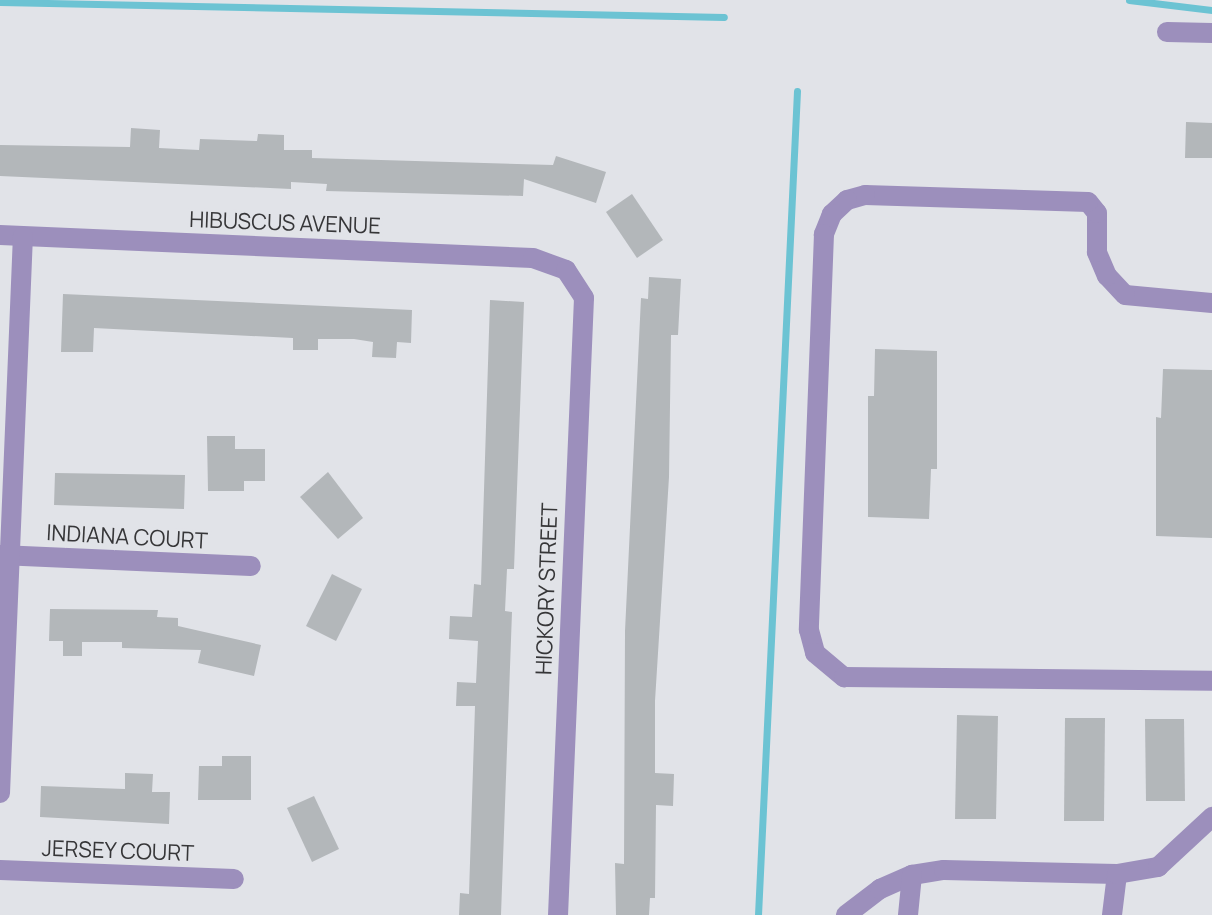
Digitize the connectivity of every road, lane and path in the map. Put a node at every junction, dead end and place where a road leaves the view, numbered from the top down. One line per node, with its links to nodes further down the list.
1 (1167, 32): 2 (street)
2 (1212, 33)
3 (0, 235): 4 (street, HIBUSCUS AVENUE)
4 (23, 236): 5 (street, HIBUSCUS AVENUE); 7 (street)
5 (566, 270): 16 (street, HICKORY STREET)
6 (1212, 303): 9 (street)
7 (5, 555): 8 (street, INDIANA COURT); 10 (street)
8 (251, 566)
9 (1212, 681)
10 (0, 793)
11 (1212, 817): 13 (street)
12 (0, 870): 15 (street, JERSEY COURT)
13 (1117, 874): 14 (street); 19 (street)
14 (912, 875): 17 (street); 18 (street)
15 (234, 879)
16 (558, 915)
17 (846, 915)
18 (908, 915)
19 (1112, 915)

